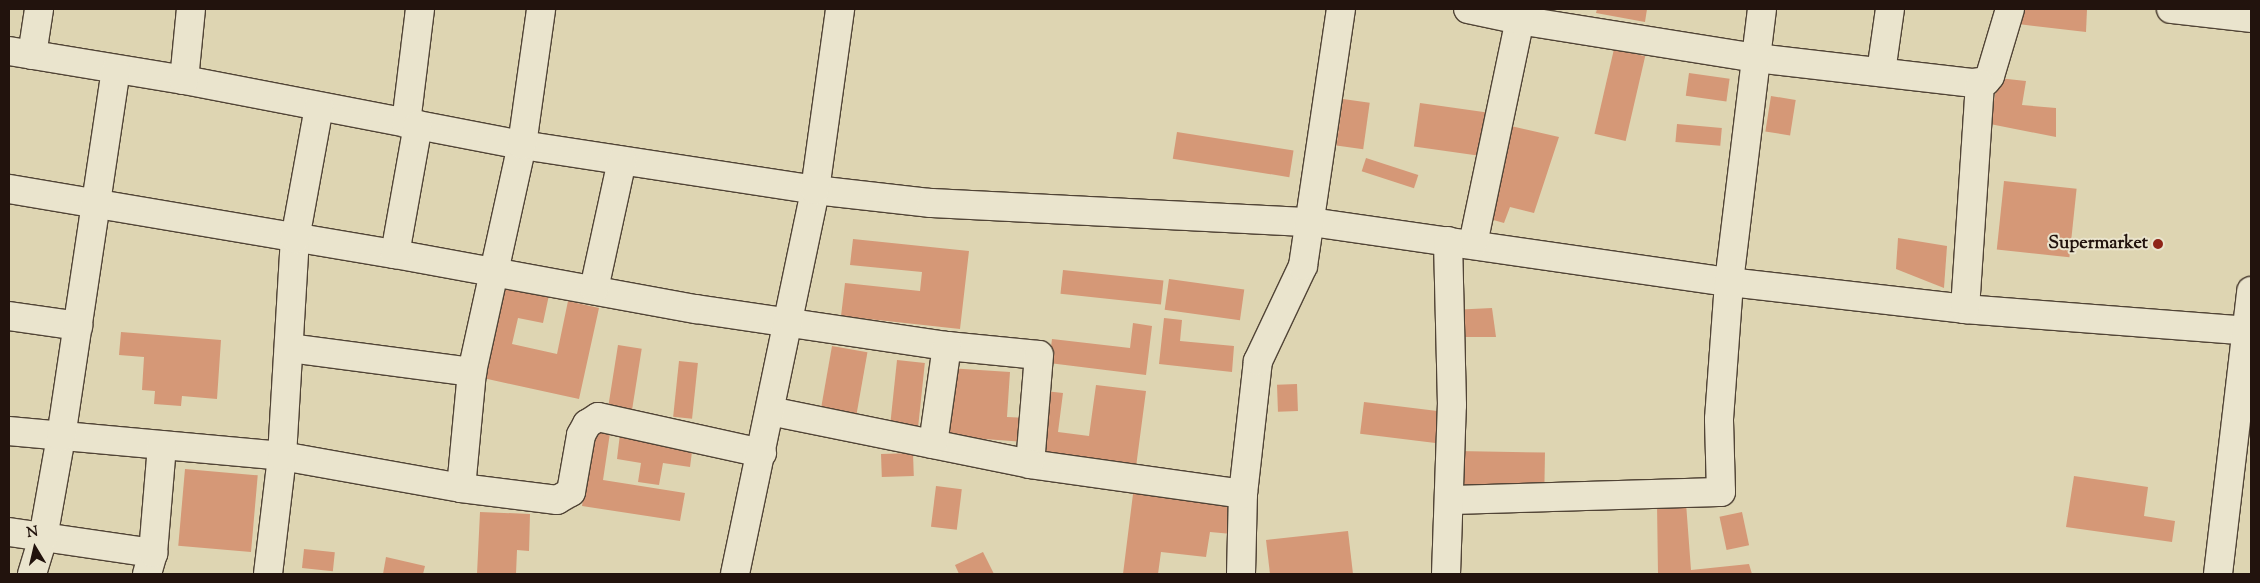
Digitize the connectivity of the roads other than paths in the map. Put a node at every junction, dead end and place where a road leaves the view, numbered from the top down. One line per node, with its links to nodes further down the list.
1 (39, 9): 14 (street)
2 (191, 9): 18 (street)
3 (420, 9): 21 (street)
4 (541, 9): 22 (street)
5 (840, 9): 25 (street)
6 (1341, 9): 27 (street)
7 (1468, 9): 13 (street)
8 (1762, 9): 15 (street)
9 (1890, 9): 17 (street)
10 (2010, 9): 19 (street)
11 (2171, 9): 12 (street)
12 (2251, 18)
13 (1520, 20): 15 (street); 29 (street)
14 (20, 53): 16 (street)
15 (1756, 58): 17 (street); 32 (street)
16 (116, 70): 18 (street); 26 (street)
17 (1881, 72): 19 (street)
18 (184, 80): 20 (street)
19 (1980, 83): 35 (street)
20 (319, 107): 21 (street); 28 (street)
21 (412, 124): 22 (street); 30 (street)
22 (522, 146): 23 (street); 31 (street)
23 (622, 161): 25 (street); 33 (street)
24 (9, 189): 26 (street)
25 (815, 190): 27 (street); 37 (street)
26 (97, 206): 28 (street); 38 (street)
27 (1311, 222): 29 (street); 52 (street)
28 (295, 239): 30 (street); 41 (street)
29 (1460, 242): 32 (street); 53 (street)
30 (396, 254): 31 (street)
31 (492, 272): 33 (street); 42 (street)
32 (1729, 282): 35 (street); 53 (street)
33 (594, 289): 37 (street)
34 (2251, 292): 39 (street)
35 (1965, 308): 39 (street)
36 (9, 316): 38 (street)
37 (786, 323): 40 (street); 43 (street)
38 (78, 326): 45 (street)
39 (2249, 331): 62 (street)
40 (947, 346): 47 (street); 50 (street)
41 (289, 348): 42 (street); 49 (street)
42 (472, 372): 51 (street)
43 (770, 411): 47 (street); 48 (street)
44 (9, 431): 45 (street)
45 (61, 436): 46 (street); 55 (street)
46 (162, 444): 49 (street); 56 (street)
47 (933, 444): 50 (street)
48 (762, 454): 51 (street); 59 (street)
49 (282, 456): 51 (street); 58 (street)
50 (1030, 464): 52 (street)
51 (461, 488)
52 (1243, 494): 60 (street)
53 (1450, 500): 61 (street)
54 (9, 532): 55 (street)
55 (43, 538): 56 (street); 57 (street)
56 (150, 564)
57 (32, 574)
58 (268, 574)
59 (735, 574)
60 (1241, 574)
61 (1446, 574)
62 (2218, 574)

